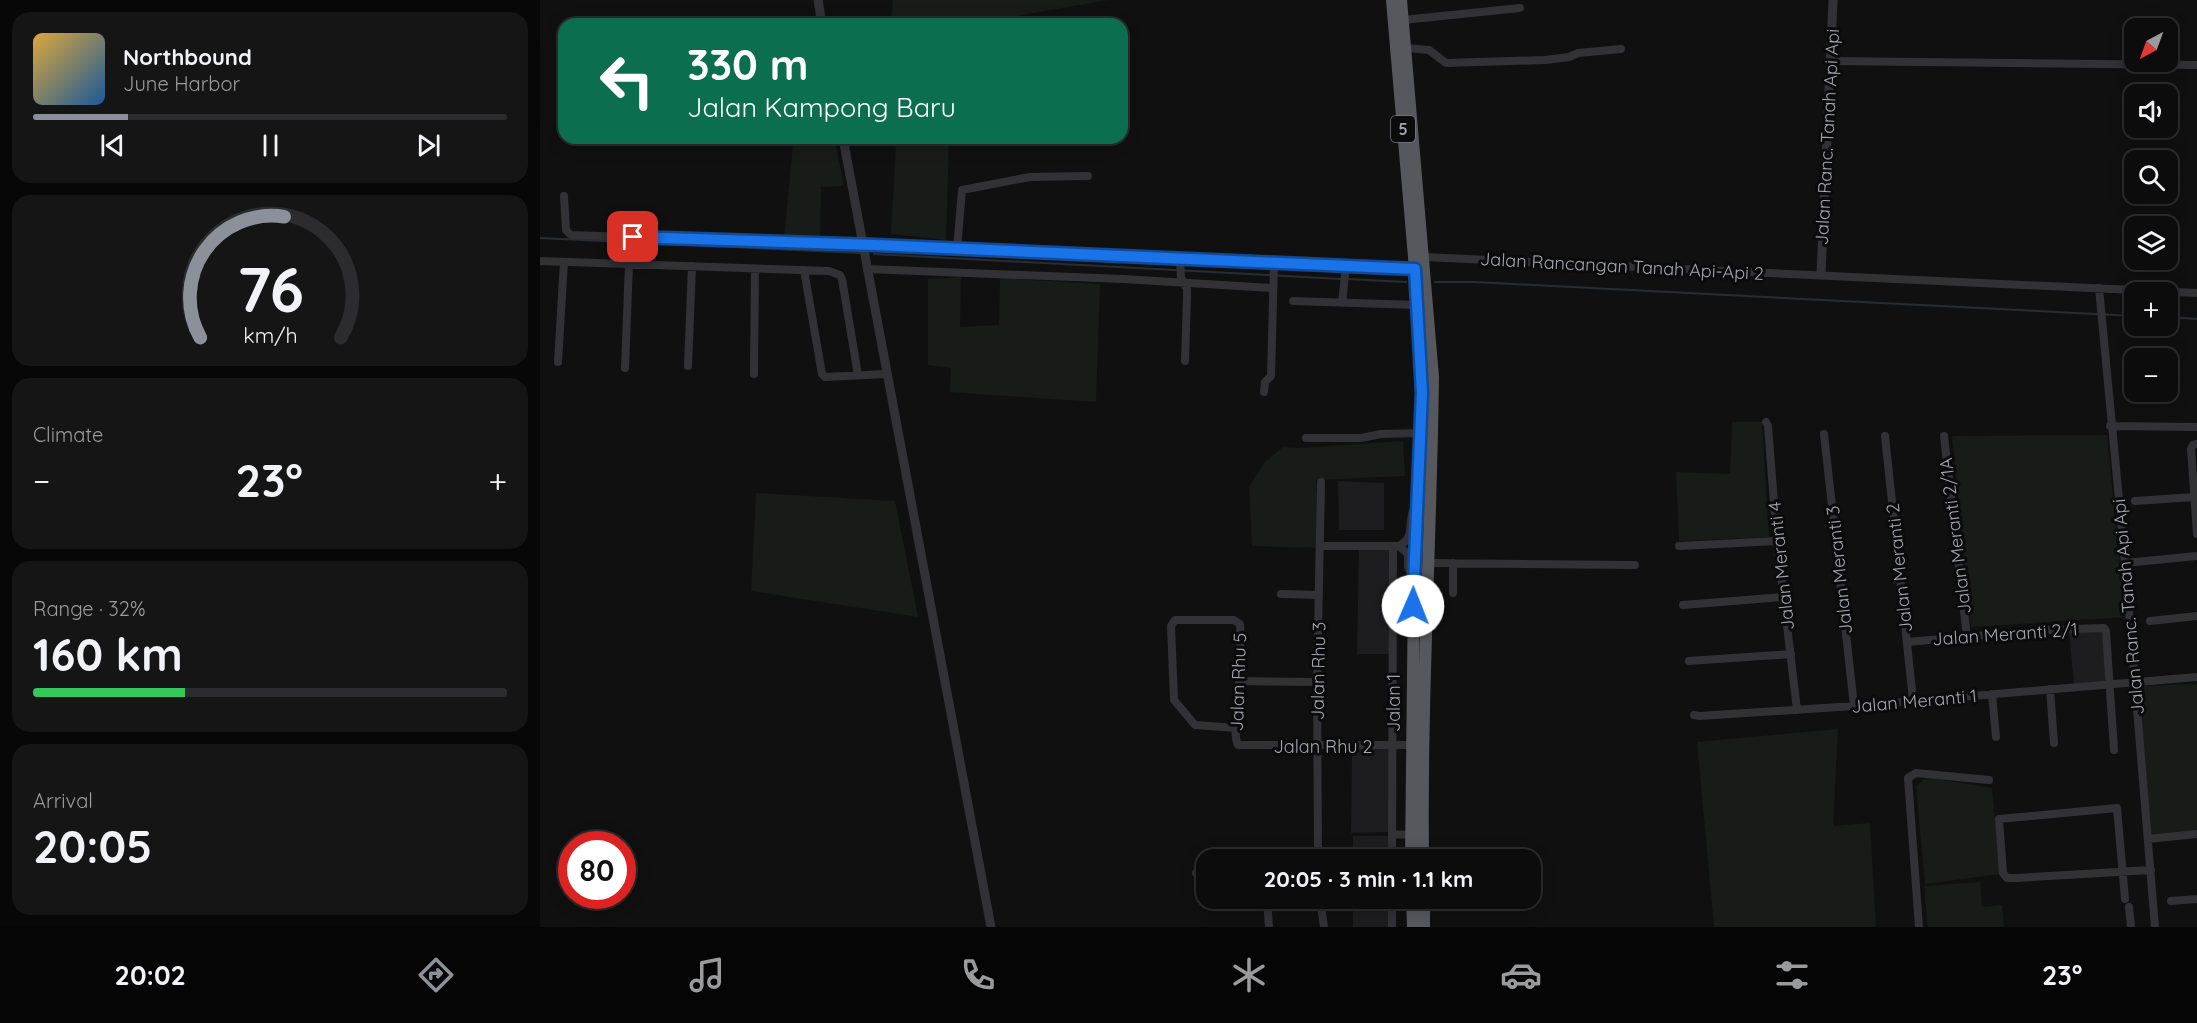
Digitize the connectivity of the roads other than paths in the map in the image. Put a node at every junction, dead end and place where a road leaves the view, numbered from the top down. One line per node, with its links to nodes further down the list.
1 (818, 0): 6 (street)
2 (1392, 0): 26 (highway, 5)
3 (1401, 0): 7 (highway, 5)
4 (1833, 0): 10 (street, Jalan Ranc. Tanah Api Api)
5 (1520, 8): 7 (street)
6 (821, 18)
7 (1403, 20): 8 (highway, 5)
8 (1405, 48): 9 (street); 17 (highway, 5)
9 (1621, 49)
10 (1830, 61): 11 (street); 29 (street, Jalan Ranc. Tanah Api Api)
11 (2197, 65)
12 (844, 144): 15 (street)
13 (1088, 176): 16 (street)
14 (564, 196): 15 (street)
15 (862, 245): 16 (street); 25 (street)
16 (957, 249): 20 (street)
17 (1424, 257): 29 (street, Jalan Rancangan Tanah Api-Api 2); 64 (highway, 5)
18 (540, 261): 19 (street)
19 (564, 262): 22 (street); 38 (street)
20 (1180, 262): 21 (street); 30 (street)
21 (1274, 263): 28 (street); 31 (street)
22 (629, 264): 23 (street); 40 (street)
23 (692, 266): 24 (street); 39 (street)
24 (755, 269): 27 (street); 41 (street)
25 (867, 269): 30 (street); 42 (street)
26 (1415, 269): 28 (street); 36 (highway, 5)
27 (804, 270): 43 (street); 43 (street)
28 (1346, 270): 35 (street)
29 (1821, 274): 32 (street, Jalan Rancangan Tanah Api-Api 2)
30 (1182, 280): 31 (street); 37 (street)
31 (1272, 288): 44 (street)
32 (2099, 288): 33 (street); 46 (street, Jalan Ranc. Tanah Api Api)
33 (2197, 293)
34 (1293, 301): 35 (street)
35 (1342, 303): 36 (street)
36 (1417, 305): 48 (highway, 5)
37 (1185, 361)
38 (558, 362)
39 (688, 366)
40 (625, 368)
41 (753, 374)
42 (886, 374): 43 (street); 119 (street)
43 (858, 375)
44 (1264, 392)
45 (1766, 422): 59 (street, Jalan Meranti 4)
46 (2110, 426): 47 (street); 66 (street, Jalan Ranc. Tanah Api Api)
47 (2197, 427)
48 (1420, 434): 52 (street); 57 (highway, 5)
49 (1824, 434): 88 (street, Jalan Meranti 3)
50 (1885, 436): 77 (street, Jalan Meranti 2)
51 (1944, 436): 76 (street, Jalan Meranti 2/1A)
52 (1306, 438)
53 (2197, 444): 55 (street)
54 (1321, 482): 60 (street, Jalan Rhu 3)
55 (2194, 497): 56 (street); 58 (street)
56 (2135, 501)
57 (1417, 504): 61 (street); 68 (highway, 5)
58 (2197, 534)
59 (1777, 541): 62 (street); 72 (street, Jalan Meranti 4)
60 (1321, 546): 61 (street); 71 (street, Jalan Rhu 3)
61 (1396, 546): 68 (street); 97 (street, Jalan 1)
62 (1679, 546)
63 (2197, 556): 66 (street)
64 (1429, 563): 65 (street); 107 (highway, 5)
65 (1453, 563): 67 (street); 69 (street)
66 (2125, 563): 83 (street, Jalan Ranc. Tanah Api Api)
67 (1635, 565)
68 (1414, 585): 95 (highway, 5)
69 (1453, 593)
70 (1281, 594): 71 (street)
71 (1319, 595): 82 (street, Jalan Rhu 3)
72 (1784, 597): 73 (street); 78 (street, Jalan Meranti 4)
73 (1683, 605)
74 (2197, 616): 75 (street)
75 (2150, 621)
76 (1967, 637): 77 (street, Jalan Meranti 2/1); 84 (street, Jalan Meranti 2/1)
77 (1906, 642): 87 (street, Jalan Meranti 2)
78 (1791, 654): 79 (street); 89 (street, Jalan Meranti 4)
79 (1689, 661)
80 (2197, 677): 83 (street, Jalan Meranti 1)
81 (1239, 681): 82 (street); 91 (street, Jalan Rhu 5); 91 (street, Jalan Rhu 5)
82 (1317, 682): 96 (street, Jalan Rhu 3)
83 (2135, 683): 84 (street, Jalan Meranti 1); 103 (street, Jalan Ranc. Tanah Api Api)
84 (2110, 684): 85 (street, Jalan Meranti 1); 98 (street)
85 (2050, 689): 86 (street, Jalan Meranti 1); 94 (street)
86 (1992, 694): 87 (street, Jalan Meranti 1); 92 (street)
87 (1913, 700): 88 (street, Jalan Meranti 1)
88 (1854, 706): 89 (street, Jalan Meranti 1)
89 (1797, 710): 90 (street, Jalan Meranti 1)
90 (1694, 715)
91 (1237, 728): 93 (street, Jalan Rhu 5)
92 (1996, 737)
93 (1236, 742): 96 (street, Jalan Rhu 2)
94 (2054, 743)
95 (1411, 745): 97 (street, Jalan Rhu 2); 102 (highway, 5)
96 (1318, 746): 97 (street, Jalan Rhu 2); 104 (street, Jalan Rhu 3)
97 (1393, 746): 100 (street, Jalan 1)
98 (2114, 750)
99 (1989, 780): 125 (street)
100 (1392, 834): 102 (street); 105 (street, Jalan 1)
101 (2197, 834): 103 (street)
102 (1411, 835): 106 (highway, 5)
103 (2148, 839): 108 (street, Jalan Ranc. Tanah Api Api)
104 (1317, 849)
105 (1392, 849)
106 (1411, 849)
107 (1423, 849)
108 (2151, 870): 109 (street); 127 (street, Jalan Ranc. Tanah Api Api)
109 (2122, 871): 109 (street); 110 (street)
110 (2125, 899)
111 (2197, 899): 112 (street)
112 (2171, 901)
113 (2129, 907): 126 (street)
114 (1268, 909): 120 (street)
115 (1322, 909): 121 (street)
116 (1392, 909): 122 (street)
117 (1412, 909): 123 (highway)
118 (1424, 909): 124 (highway)
119 (991, 927)
120 (1269, 927)
121 (1324, 927)
122 (1392, 927)
123 (1413, 927)
124 (1424, 927)
125 (1919, 927)
126 (2131, 927)
127 (2155, 927)

